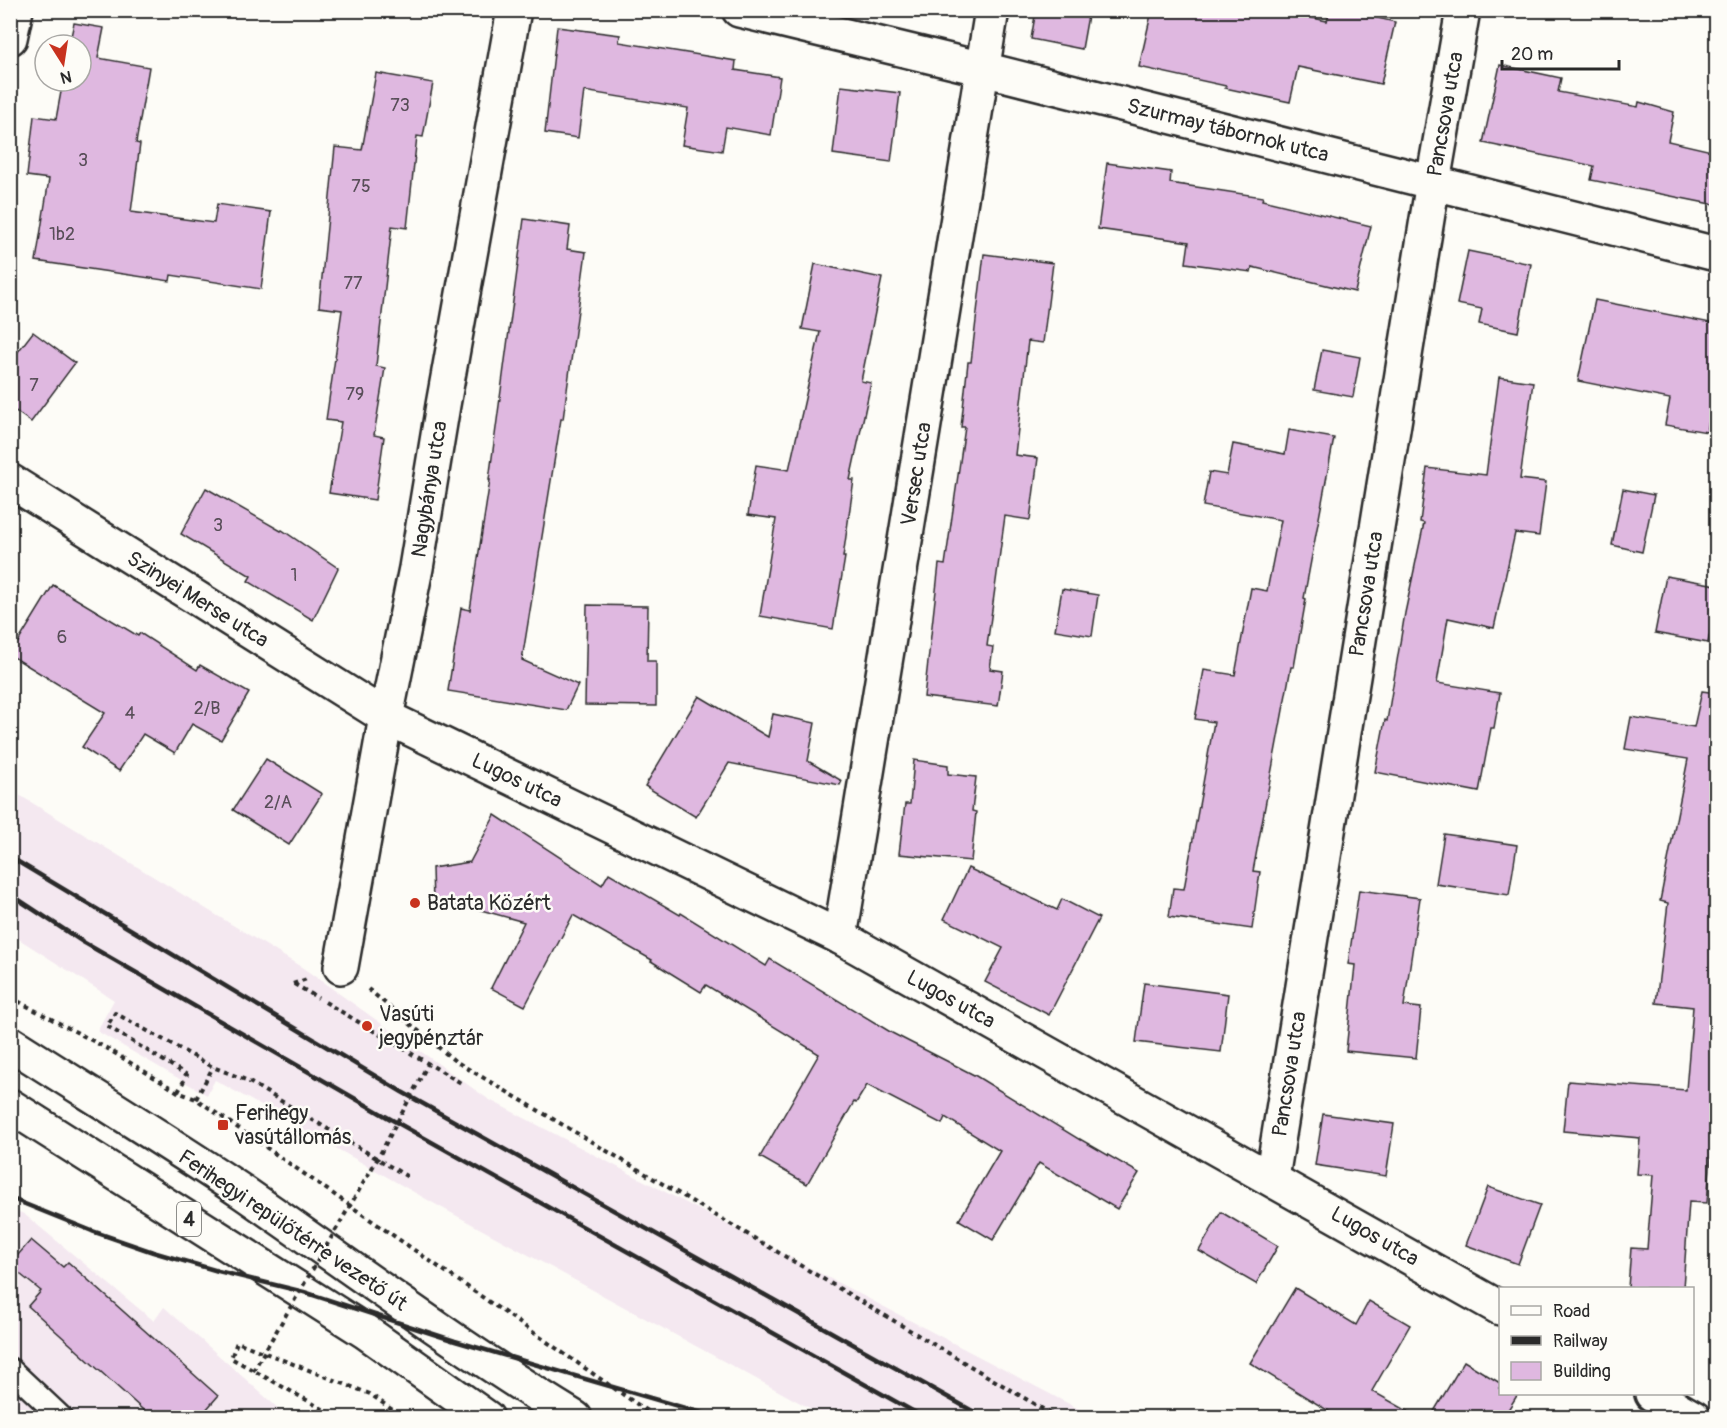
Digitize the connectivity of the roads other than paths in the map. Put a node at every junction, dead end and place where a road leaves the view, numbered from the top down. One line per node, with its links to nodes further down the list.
1 (16, 10): 6 (street)
2 (514, 10): 11 (street, Nagybánya utca)
3 (739, 10): 7 (street, Szurmay tábornok utca)
4 (992, 10): 7 (street, Versec utca)
5 (1463, 10): 8 (street, Pancsova utca)
6 (10, 38)
7 (983, 69): 8 (street, Szurmay tábornok utca); 12 (street, Versec utca)
8 (1433, 182): 9 (street, Szurmay tábornok utca); 16 (street, Pancsova utca)
9 (1716, 254)
10 (10, 481): 11 (street, Szinyei Merse utca)
11 (386, 717): 12 (street, Lugos utca); 13 (street, Nagybánya utca)
12 (840, 937): 16 (street, Lugos utca)
13 (341, 967)
14 (10, 1043): 22 (street, Ferihegyi repülőtérre vezető út / 4)
15 (10, 1106): 21 (street, Ferihegyi repülőtérre vezető út / 4)
16 (1272, 1178): 17 (street, Lugos utca)
17 (1499, 1307)
18 (11, 1369): 20 (lane)
19 (1654, 1395): 23 (street)
20 (62, 1418)
21 (487, 1418)
22 (575, 1418)
23 (1694, 1418)

